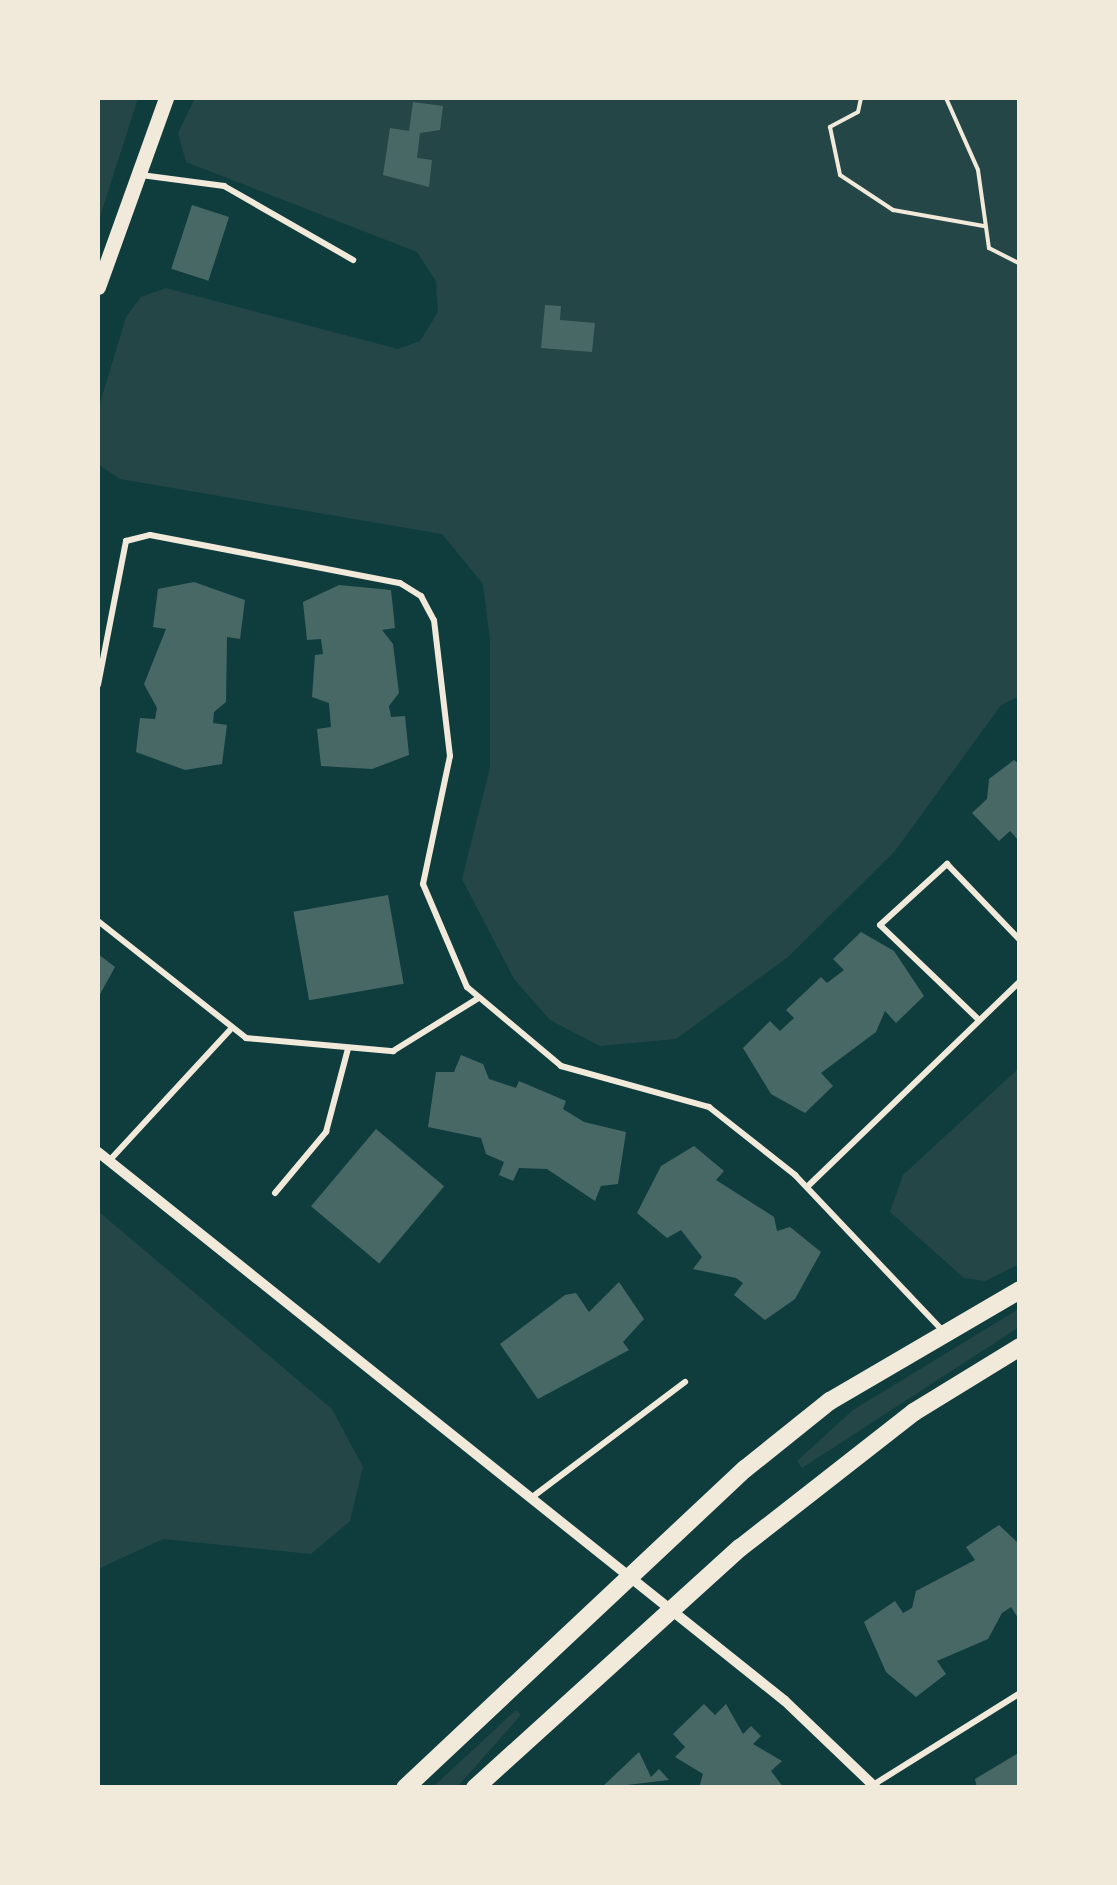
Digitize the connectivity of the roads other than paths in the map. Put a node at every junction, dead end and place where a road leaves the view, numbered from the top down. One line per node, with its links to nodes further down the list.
1 (166, 98): 2 (street)
2 (140, 175): 3 (lane); 4 (street)
3 (353, 260)
4 (98, 287)
5 (98, 685): 9 (lane)
6 (98, 921): 11 (lane)
7 (1020, 940): 10 (lane)
8 (1020, 981): 10 (lane)
9 (477, 998): 12 (lane); 15 (lane)
10 (980, 1020): 15 (lane)
11 (230, 1030): 12 (lane); 14 (lane)
12 (348, 1050): 16 (lane)
13 (98, 1152): 14 (street)
14 (109, 1161): 21 (street)
15 (806, 1187): 18 (lane)
16 (276, 1193)
17 (1020, 1290): 18 (main road)
18 (943, 1330): 22 (main road)
19 (1020, 1347): 23 (main road)
20 (685, 1382): 21 (lane)
21 (530, 1499): 22 (street)
22 (631, 1582): 23 (street); 26 (main road)
23 (667, 1612): 25 (street); 27 (main road)
24 (1020, 1694): 25 (lane)
25 (875, 1786)
26 (405, 1788)
27 (475, 1788)

